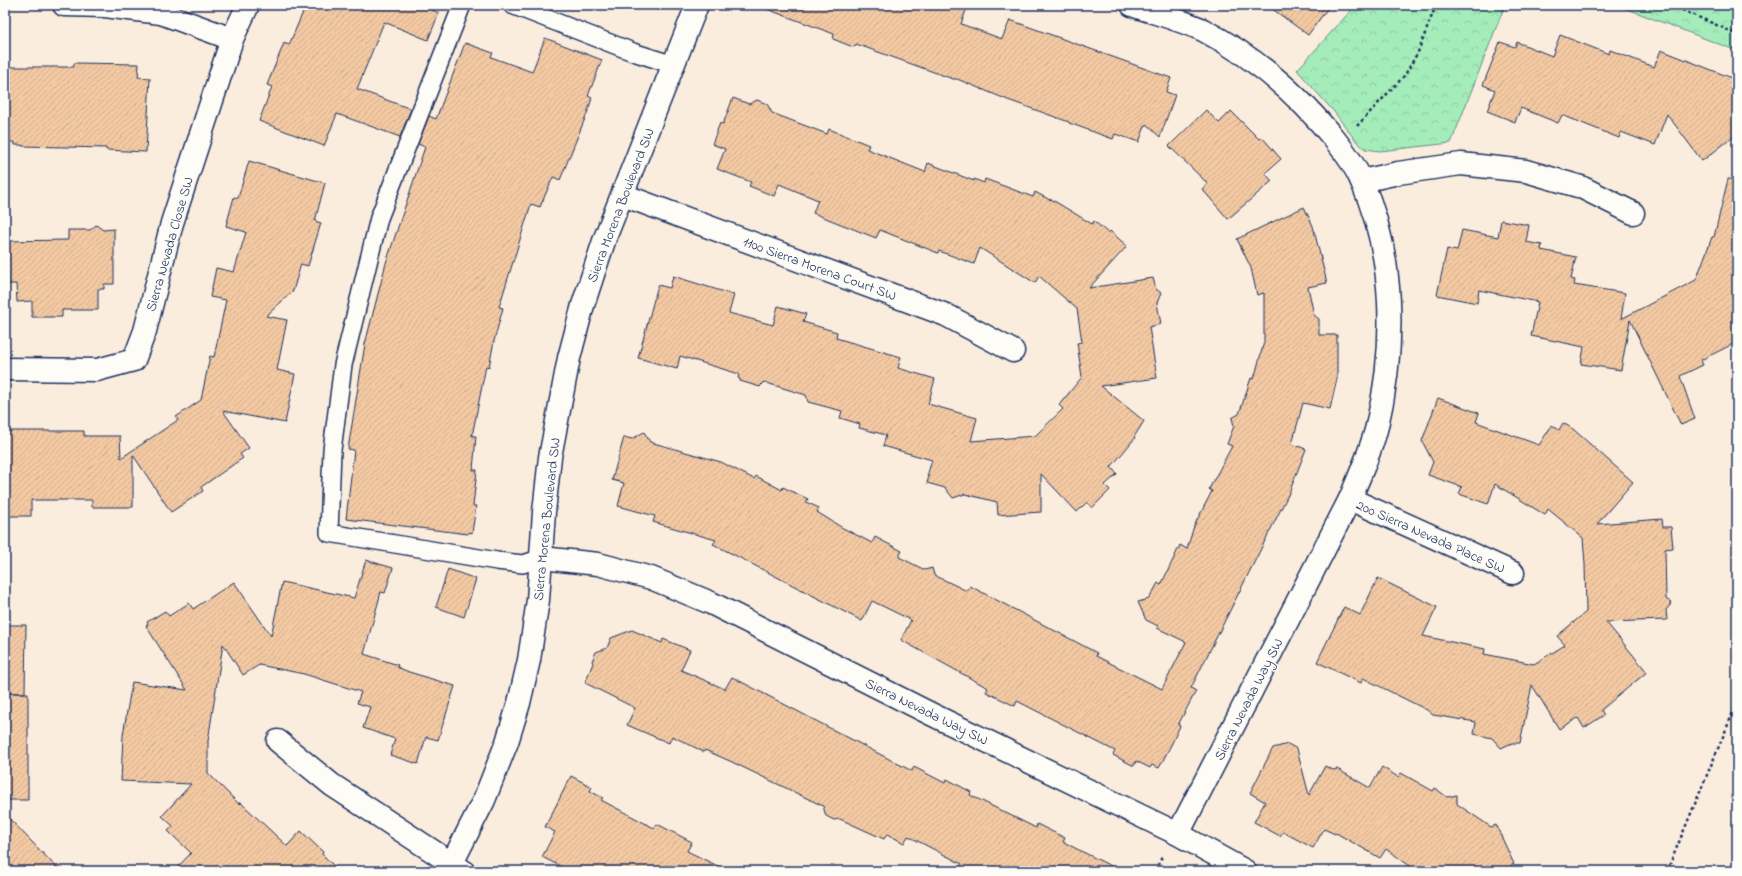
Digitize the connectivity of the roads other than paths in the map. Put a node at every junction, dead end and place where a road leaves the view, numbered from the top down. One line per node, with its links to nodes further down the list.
1 (64, 5): 7 (street)
2 (248, 5): 7 (street, Sierra Nevada Close SW)
3 (462, 5): 15 (lane)
4 (512, 5): 8 (lane)
5 (697, 5): 8 (street, Sierra Morena Boulevard SW)
6 (1132, 5): 9 (street, Sierra Nevada Way SW)
7 (232, 39): 13 (street, Sierra Nevada Close SW)
8 (674, 65): 10 (street, Sierra Morena Boulevard SW)
9 (1362, 181): 11 (street); 14 (street, Sierra Nevada Way SW)
10 (623, 194): 12 (street, 1100 Sierra Morena Court SW); 15 (street, Sierra Morena Boulevard SW)
11 (1633, 213)
12 (1013, 351)
13 (5, 369)
14 (1350, 499): 16 (street, 200 Sierra Nevada Place SW); 18 (street, Sierra Nevada Way SW)
15 (542, 558): 18 (street, Sierra Nevada Way SW); 19 (street, Sierra Morena Boulevard SW)
16 (1513, 573)
17 (278, 740): 19 (street)
18 (1178, 834): 20 (street)
19 (454, 868)
20 (1245, 871)

